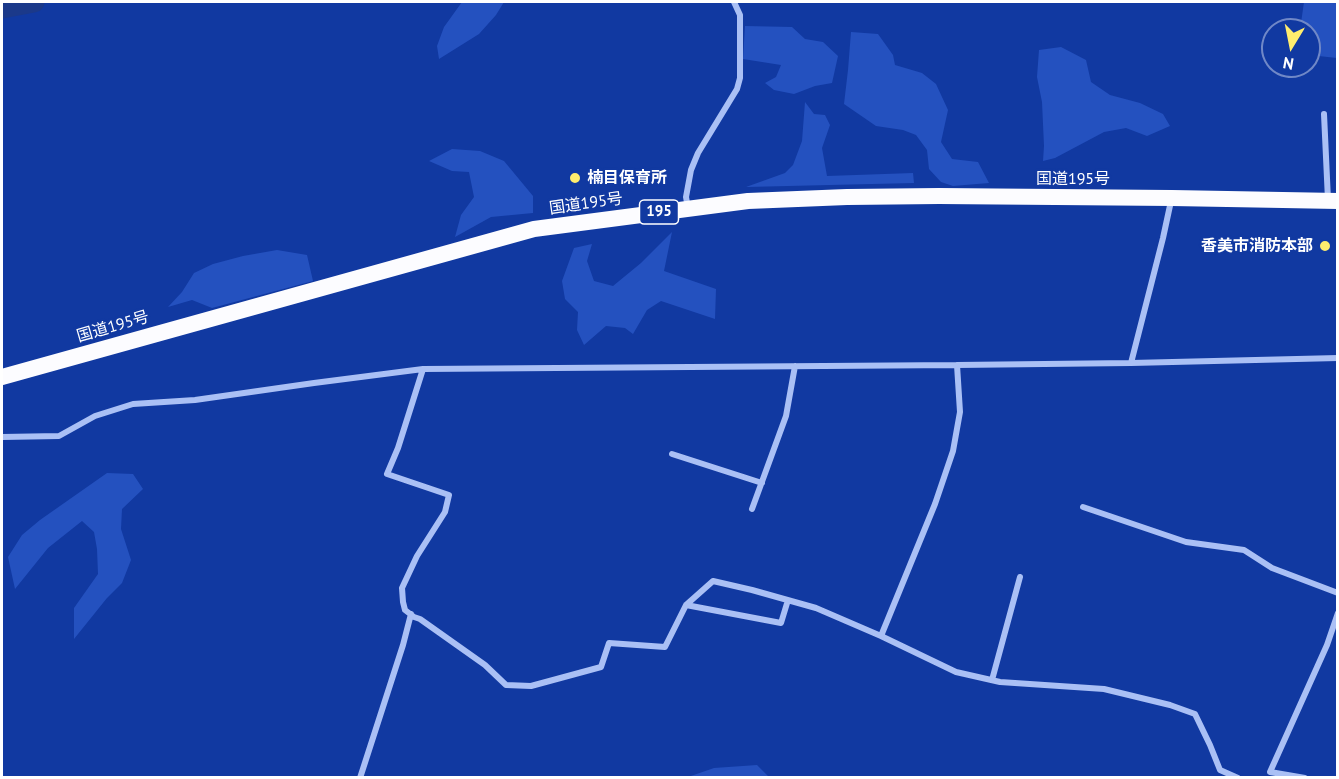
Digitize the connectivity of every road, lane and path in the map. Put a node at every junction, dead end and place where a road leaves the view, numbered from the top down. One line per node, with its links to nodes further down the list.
1 (734, 2): 5 (street)
2 (1324, 114): 4 (street)
3 (1172, 198): 4 (highway, 国道195号 / 195); 5 (highway, 国道195号 / 195); 7 (street)
4 (1333, 201)
5 (688, 209): 11 (highway, 国道195号 / 195)
6 (1338, 358): 7 (street)
7 (1131, 363): 8 (street)
8 (957, 365): 9 (street); 23 (street)
9 (795, 366): 10 (street); 14 (street)
10 (423, 369): 12 (street); 22 (street)
11 (2, 377)
12 (2, 437)
13 (672, 454): 14 (street)
14 (762, 483): 16 (street)
15 (1083, 507): 18 (street)
16 (752, 509)
17 (1020, 577): 24 (street)
18 (1338, 593)
19 (788, 600): 20 (street); 20 (street); 23 (street)
20 (686, 605): 22 (street)
21 (1338, 613): 25 (street)
22 (411, 614): 26 (street)
23 (881, 636): 24 (street)
24 (992, 680): 27 (street)
25 (1269, 775): 28 (street)
26 (360, 777)
27 (1238, 777)
28 (1305, 777)

